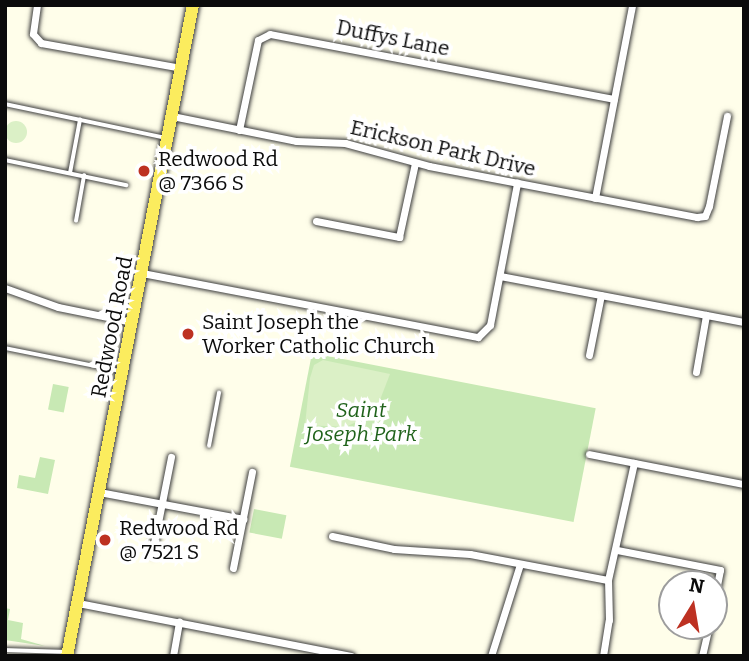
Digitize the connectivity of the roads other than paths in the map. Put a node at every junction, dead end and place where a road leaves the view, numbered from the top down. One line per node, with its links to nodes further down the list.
1 (37, 5): 4 (street)
2 (193, 5): 4 (main road, Redwood Road)
3 (632, 5): 5 (street)
4 (181, 68): 7 (main road, Redwood Road)
5 (614, 99): 10 (street, Duffys Lane); 18 (street)
6 (5, 104): 9 (lane)
7 (172, 116): 10 (street, Erickson Park Drive); 11 (main road, Redwood Road)
8 (727, 116): 18 (street, Erickson Park Drive)
9 (80, 120): 11 (lane); 14 (lane)
10 (239, 130): 13 (street, Erickson Park Drive)
11 (168, 138): 21 (main road, Redwood Road)
12 (5, 160): 14 (lane)
13 (415, 163): 16 (street, Erickson Park Drive); 20 (street)
14 (70, 174): 15 (lane)
15 (84, 176): 17 (lane); 19 (lane)
16 (517, 183): 18 (street, Erickson Park Drive); 22 (street)
17 (126, 185)
18 (595, 198)
19 (76, 221)
20 (316, 222)
21 (142, 273): 22 (street); 26 (main road, Redwood Road)
22 (500, 276): 24 (street)
23 (5, 288): 26 (street)
24 (601, 295): 25 (street); 29 (street)
25 (706, 315): 27 (street); 31 (street)
26 (132, 322): 30 (main road, Redwood Road)
27 (744, 322)
28 (5, 348): 30 (lane)
29 (589, 355)
30 (122, 372): 39 (main road, Redwood Road)
31 (696, 372)
32 (219, 393): 33 (lane)
33 (209, 446)
34 (589, 454): 36 (street)
35 (171, 457): 40 (street)
36 (634, 463): 38 (street); 43 (street)
37 (252, 472): 41 (street)
38 (744, 484)
39 (99, 492): 40 (street); 49 (main road, Redwood Road)
40 (162, 504): 41 (street); 44 (street)
41 (243, 519): 46 (street)
42 (332, 536): 45 (street)
43 (617, 550): 47 (street); 48 (street)
44 (152, 553)
45 (520, 564): 48 (street); 56 (street)
46 (233, 568)
47 (720, 570)
48 (608, 580): 57 (street)
49 (78, 603): 50 (street); 52 (main road, Redwood Road)
50 (179, 622): 54 (street); 55 (street)
51 (8, 650): 52 (lane); 53 (lane)
52 (68, 654)
53 (18, 656)
54 (173, 656)
55 (351, 656)
56 (491, 656)
57 (603, 656)

